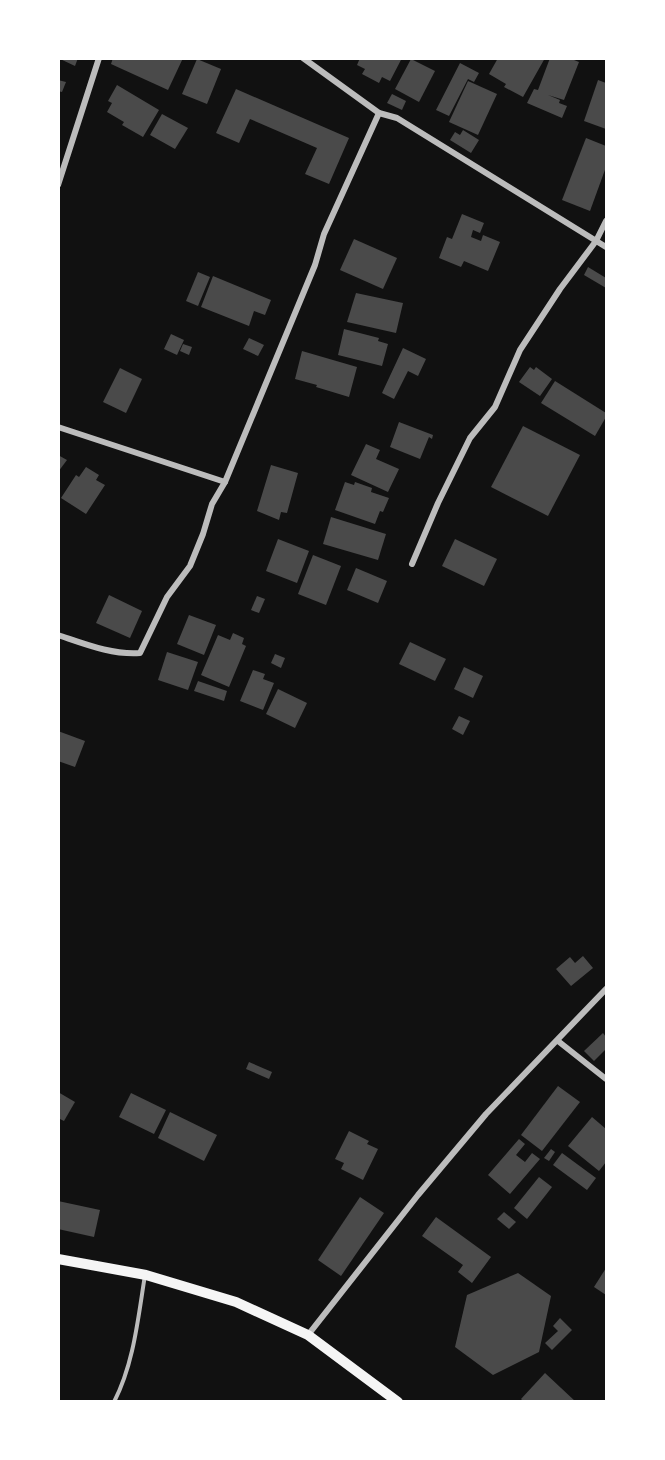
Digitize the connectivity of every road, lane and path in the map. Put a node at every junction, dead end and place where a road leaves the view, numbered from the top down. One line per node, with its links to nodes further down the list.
1 (99, 58): 4 (street)
2 (303, 58): 3 (street)
3 (379, 114): 6 (street); 9 (street)
4 (58, 185)
5 (606, 221): 6 (street)
6 (596, 241): 7 (street); 10 (street)
7 (606, 247)
8 (58, 427): 9 (street)
9 (225, 482): 11 (street)
10 (412, 564)
11 (58, 635)
12 (606, 989): 13 (street)
13 (558, 1041): 14 (street); 17 (street)
14 (606, 1079)
15 (58, 1259): 16 (main road)
16 (146, 1275): 17 (main road); 18 (lane)
17 (308, 1335): 19 (main road)
18 (114, 1401)
19 (398, 1401)

